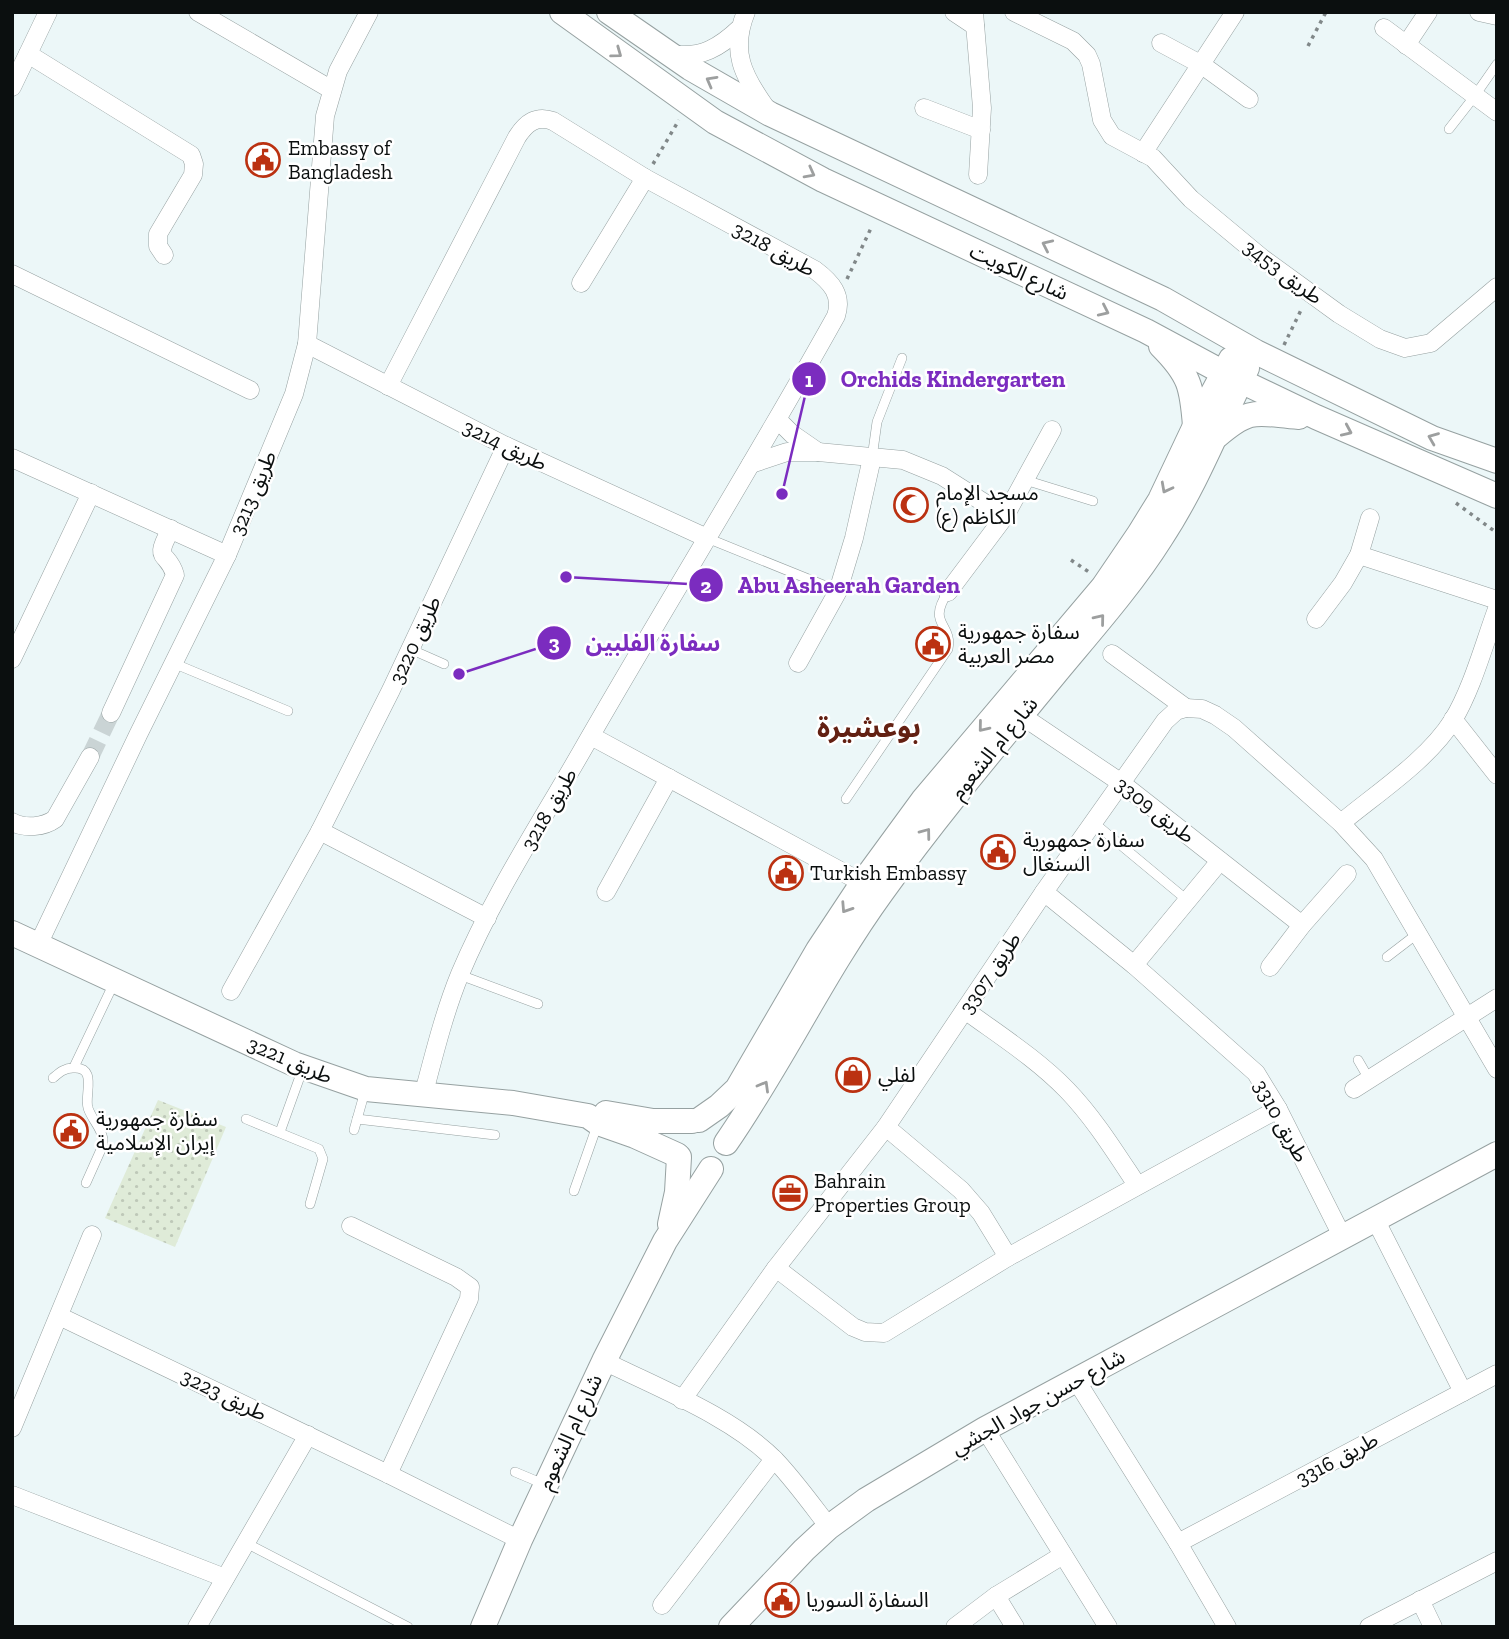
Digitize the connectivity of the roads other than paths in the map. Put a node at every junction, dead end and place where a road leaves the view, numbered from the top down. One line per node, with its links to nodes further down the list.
1 (48, 12): 18 (street)
2 (198, 12): 22 (street)
3 (369, 12): 22 (street, طريق 3213)
4 (562, 12): 37 (street, شارع الكويت, one-way to 37)
5 (609, 12): 17 (street, شارع الكويت)
6 (954, 12): 12 (street)
7 (1014, 12): 30 (street, طريق 3453)
8 (1235, 12): 20 (street)
9 (1428, 12): 16 (street)
10 (1479, 12): 11 (street)
11 (1497, 16)
12 (974, 19): 29 (street)
13 (743, 20): 17 (street); 27 (street)
14 (1384, 28): 16 (street)
15 (1161, 43): 20 (street)
16 (1406, 45): 23 (street)
17 (665, 52): 27 (street, شارع الكويت, one-way to 17)
18 (28, 54): 21 (street); 33 (street)
19 (1497, 64): 23 (lane)
20 (1202, 65): 24 (street); 30 (street)
21 (12, 87)
22 (332, 90): 38 (street, طريق 3213)
23 (1474, 97): 26 (street); 28 (lane)
24 (1250, 99)
25 (924, 108): 29 (street)
26 (1497, 112)
27 (770, 114): 39 (street, شارع الكويت, one-way to 27)
28 (1449, 129)
29 (981, 130): 31 (street)
30 (1143, 153): 36 (street, طريق 3453)
31 (978, 175)
32 (645, 178): 35 (street); 42 (street, طريق 3218); 45 (street, طريق 3218)
33 (164, 255)
34 (12, 274): 43 (street)
35 (581, 283)
36 (1497, 287)
37 (1146, 331): 41 (street, شارع الكويت); 47 (street)
38 (307, 344): 42 (street, طريق 3214); 62 (street, طريق 3213)
39 (1247, 347): 41 (street, شارع ام الشعوم); 51 (street, شارع الكويت, one-way to 39)
40 (902, 358): 50 (lane)
41 (1233, 377): 44 (street, شارع الكويت); 47 (street, شارع ام الشعوم)
42 (388, 386): 48 (street, طريق 3214)
43 (250, 390)
44 (1316, 417): 47 (street); 56 (street, شارع الكويت, one-way to 56)
45 (778, 420): 49 (street); 53 (street, طريق 3218)
46 (1052, 430): 54 (street)
47 (1203, 434): 76 (street, شارع ام الشعوم)
48 (506, 446): 61 (street, طريق 3214); 69 (street, طريق 3220)
49 (818, 452): 50 (street); 53 (street)
50 (872, 457): 58 (street); 64 (street)
51 (1497, 461)
52 (14, 463): 55 (street)
53 (751, 464): 61 (street, طريق 3218)
54 (1024, 480): 57 (lane); 58 (street)
55 (90, 493): 60 (street); 71 (street)
56 (1497, 496)
57 (1093, 501)
58 (1005, 516): 65 (street)
59 (1370, 519): 63 (street)
60 (171, 529): 62 (street); 78 (street)
61 (707, 538): 64 (lane); 80 (street, طريق 3218)
62 (227, 555): 72 (street, طريق 3213)
63 (1359, 555): 66 (street); 68 (street)
64 (838, 591): 73 (street)
65 (948, 592): 85 (lane)
66 (1497, 600)
67 (1497, 609): 79 (street)
68 (1316, 619)
69 (410, 649): 74 (lane); 89 (street, طريق 3220)
70 (1112, 654): 75 (street)
71 (12, 659)
72 (173, 663): 77 (lane); 100 (street, طريق 3213)
73 (798, 663)
74 (444, 664)
75 (1186, 708): 84 (street, طريق 3307); 88 (street)
76 (1012, 709): 84 (street, طريق 3309); 92 (street, شارع ام الشعوم)
77 (288, 712)
78 (111, 713)
79 (1453, 719): 82 (street); 88 (street)
80 (591, 736): 83 (street); 96 (street, طريق 3218)
81 (90, 757): 86 (street)
82 (1497, 775)
83 (669, 778): 92 (street); 93 (street)
84 (1120, 782): 87 (street, طريق 3307); 90 (street, طريق 3309)
85 (846, 799)
86 (12, 822)
87 (1093, 822): 94 (street, طريق 3307); 95 (lane)
88 (1341, 822): 99 (street)
89 (320, 831): 96 (street); 106 (street, طريق 3220)
90 (1220, 861): 95 (street); 97 (street, طريق 3309)
91 (1348, 874): 97 (street)
92 (872, 888): 123 (street, شارع ام الشعوم, one-way to 123); 128 (street, شارع ام الشعوم, one-way to 92)
93 (606, 892)
94 (1044, 892): 102 (street, طريق 3310); 109 (street, طريق 3307)
95 (1187, 900): 102 (street)
96 (487, 918): 104 (street, طريق 3218)
97 (1302, 925): 103 (street)
98 (12, 933): 100 (street, طريق 3221)
99 (1417, 934): 101 (lane); 110 (street)
100 (38, 945): 105 (street, طريق 3221)
101 (1387, 957)
102 (1134, 965): 119 (street, طريق 3310)
103 (1270, 967)
104 (460, 975): 108 (lane); 118 (street, طريق 3218)
105 (116, 980): 112 (lane); 113 (street, طريق 3221)
106 (232, 991)
107 (1497, 998): 110 (street)
108 (538, 1004)
109 (965, 1010): 124 (street, طريق 3307); 133 (street)
110 (1466, 1019): 114 (street); 116 (street)
111 (1358, 1060): 116 (lane)
112 (75, 1068): 115 (lane); 132 (lane)
113 (303, 1068): 117 (street, طريق 3221); 126 (lane)
114 (1497, 1069)
115 (53, 1079)
116 (1361, 1084)
117 (366, 1090): 118 (street, طريق 3221); 121 (lane)
118 (423, 1096): 122 (street, طريق 3221)
119 (1278, 1109): 133 (street); 139 (street, طريق 3310)
120 (246, 1119): 126 (lane)
121 (357, 1119): 125 (lane); 127 (lane)
122 (593, 1119): 123 (street, طريق 3221); 130 (street, طريق 3221); 134 (lane)
123 (695, 1121): 128 (street); 130 (street)
124 (886, 1127): 141 (street); 142 (street, طريق 3307)
125 (354, 1130)
126 (280, 1132): 135 (lane)
127 (495, 1135)
128 (726, 1143): 131 (street)
129 (1497, 1154): 136 (street, شارع حسن جواد الجشي)
130 (678, 1156): 131 (street); 140 (street, شارع ام الشعوم)
131 (711, 1169): 140 (street, شارع ام الشعوم)
132 (86, 1183)
133 (1137, 1185): 141 (street)
134 (575, 1191)
135 (310, 1204)
136 (1376, 1221): 139 (street, شارع حسن جواد الجشي); 147 (street)
137 (351, 1226): 154 (street)
138 (92, 1235): 143 (street)
139 (1343, 1238): 146 (street, شارع حسن جواد الجشي)
140 (665, 1241): 144 (street, شارع ام الشعوم)
141 (1008, 1257): 142 (street)
142 (776, 1268): 148 (street, طريق 3307)
143 (59, 1315): 149 (street); 151 (street, طريق 3223)
144 (604, 1362): 148 (street); 155 (street, شارع ام الشعوم)
145 (1497, 1374): 147 (street, طريق 3316)
146 (1076, 1380): 150 (street, شارع حسن جواد الجشي); 160 (street)
147 (1463, 1392): 160 (street, طريق 3316)
148 (682, 1400): 152 (street)
149 (12, 1428)
150 (985, 1429): 157 (street, شارع حسن جواد الجشي); 161 (street)
151 (308, 1435): 154 (street, طريق 3223); 159 (street)
152 (774, 1459): 157 (street); 166 (street)
153 (515, 1472): 155 (lane)
154 (388, 1474): 158 (street, طريق 3223)
155 (546, 1485): 158 (street, شارع ام الشعوم)
156 (12, 1495): 163 (street)
157 (830, 1527): 170 (street, شارع حسن جواد الجشي)
158 (520, 1540): 169 (street, شارع ام الشعوم)
159 (246, 1543): 163 (street); 168 (lane)
160 (1178, 1543): 174 (street)
161 (1063, 1555): 164 (street); 173 (street)
162 (1497, 1561): 165 (street)
163 (225, 1578): 167 (street)
164 (996, 1596): 171 (street); 172 (street)
165 (1420, 1600): 175 (street); 176 (street)
166 (662, 1605)
167 (197, 1627)
168 (408, 1627)
169 (483, 1627)
170 (731, 1627)
171 (955, 1627)
172 (1015, 1627)
173 (1108, 1627)
174 (1227, 1627)
175 (1369, 1627)
176 (1433, 1627)

